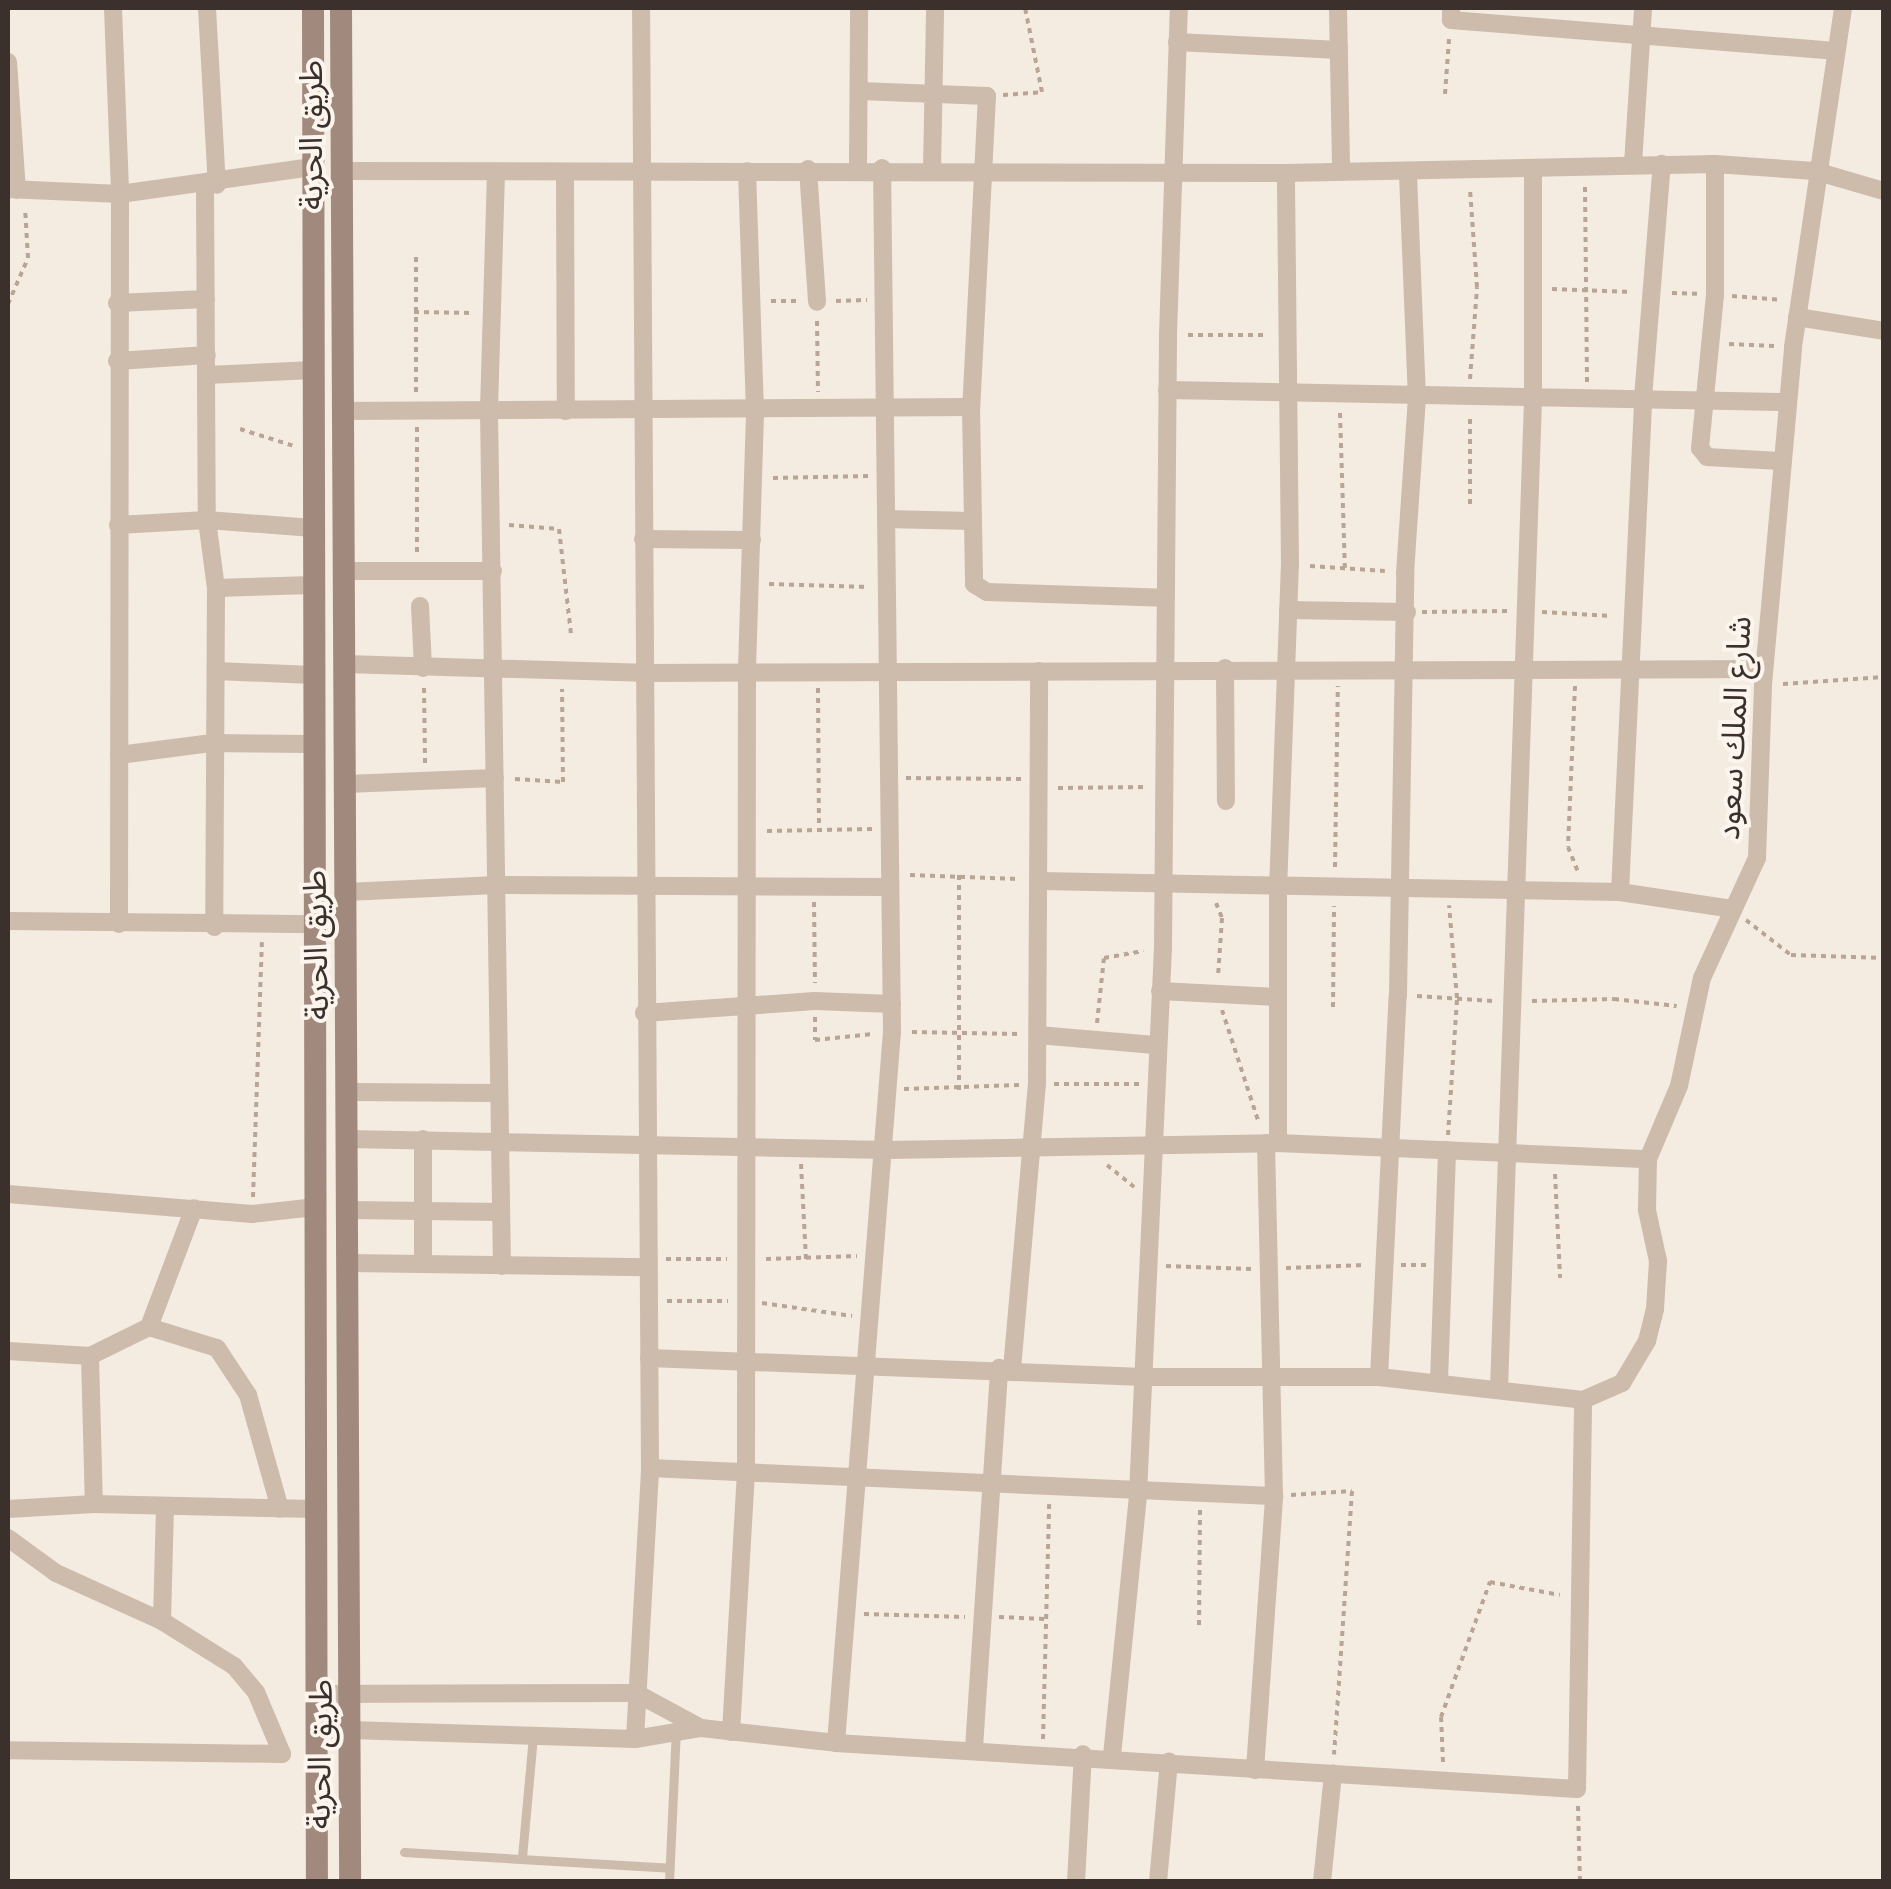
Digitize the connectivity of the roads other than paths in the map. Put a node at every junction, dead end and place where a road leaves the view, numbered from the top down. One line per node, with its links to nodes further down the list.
1 (112, 8): 44 (street)
2 (207, 8): 41 (street)
3 (313, 8): 24 (main road, طريق الحرية)
4 (342, 8): 34 (main road, طريق الحرية)
5 (642, 8): 35 (street)
6 (859, 8): 19 (street)
7 (935, 8): 20 (street)
8 (1179, 8): 15 (street)
9 (1338, 8): 16 (street)
10 (1643, 8): 14 (street)
11 (1843, 8): 17 (street, شارع الملك سعود)
12 (1451, 14): 13 (street)
13 (1560, 17): 14 (street)
14 (1640, 32): 17 (street); 21 (street)
15 (1177, 42): 16 (street); 31 (street)
16 (1338, 50): 36 (street)
17 (1835, 52): 33 (street, شارع الملك سعود)
18 (8, 62): 42 (street)
19 (860, 90): 20 (street); 25 (street)
20 (937, 95): 28 (street); 30 (street)
21 (1633, 164): 22 (street); 32 (street)
22 (1662, 164): 23 (street); 55 (street)
23 (1716, 164): 33 (street); 56 (street)
24 (312, 167): 41 (street); 52 (main road, طريق الحرية)
25 (858, 168): 26 (street); 27 (street)
26 (882, 168): 30 (street); 60 (street)
27 (808, 169): 29 (street); 46 (street)
28 (979, 169): 30 (street); 31 (street); 61 (street)
29 (748, 170): 35 (street); 66 (street)
30 (932, 170)
31 (1177, 170): 39 (street); 53 (street)
32 (1533, 170): 37 (street); 58 (street)
33 (1815, 170): 43 (street); 48 (street, شارع الملك سعود)
34 (342, 171): 38 (street); 63 (main road, طريق الحرية)
35 (642, 171): 40 (street); 65 (street)
36 (1340, 171): 37 (street); 39 (street)
37 (1408, 172): 57 (street)
38 (496, 173): 40 (street); 64 (street)
39 (1286, 173): 54 (street)
40 (565, 174): 62 (street)
41 (211, 186): 44 (street); 45 (street)
42 (16, 190): 44 (street)
43 (1884, 191)
44 (120, 194): 47 (street)
45 (206, 300): 47 (street); 51 (street)
46 (816, 302)
47 (117, 303): 50 (street)
48 (1798, 309): 49 (street); 59 (street, شارع الملك سعود)
49 (1884, 331)
50 (117, 361): 51 (street); 71 (street)
51 (207, 365): 52 (street); 69 (street)
52 (314, 370): 72 (main road, طريق الحرية)
53 (1167, 390): 54 (street); 79 (street)
54 (1288, 394): 57 (street); 81 (street)
55 (1642, 398): 56 (street); 58 (street); 95 (street)
56 (1706, 398): 59 (street); 67 (street)
57 (1417, 399): 58 (street); 82 (street)
58 (1532, 399): 91 (street)
59 (1788, 402): 67 (street, شارع الملك سعود)
60 (886, 408): 61 (street); 66 (street); 68 (street)
61 (970, 408): 70 (street)
62 (566, 410): 64 (street); 65 (street)
63 (344, 412): 64 (street); 75 (main road, طريق الحرية)
64 (488, 412): 76 (street)
65 (641, 412): 66 (street); 73 (street)
66 (755, 412): 74 (street)
67 (1782, 462): 98 (street, شارع الملك سعود)
68 (886, 519): 70 (street); 92 (street)
69 (208, 520): 71 (street); 72 (street); 78 (street)
70 (970, 521): 79 (street)
71 (118, 525): 101 (street)
72 (312, 528): 77 (main road, طريق الحرية)
73 (644, 539): 74 (street); 96 (street)
74 (752, 540): 89 (street)
75 (344, 571): 76 (street); 83 (main road, طريق الحرية)
76 (493, 571): 85 (street)
77 (313, 585): 78 (street); 97 (main road, طريق الحرية)
78 (216, 588): 94 (street)
79 (1164, 598): 90 (street)
80 (420, 606): 86 (street)
81 (1288, 610): 82 (street); 84 (street)
82 (1407, 612): 88 (street)
83 (344, 664): 86 (street); 103 (main road, طريق الحرية)
84 (1285, 666): 87 (street); 88 (street); 111 (street)
85 (494, 667): 86 (street); 96 (street); 102 (street)
86 (423, 668)
87 (1225, 668): 90 (street); 104 (street)
88 (1406, 668): 91 (street); 112 (street)
89 (746, 669): 92 (street); 96 (street); 110 (street)
90 (1164, 669): 93 (street); 109 (street)
91 (1521, 669): 95 (street); 114 (street)
92 (886, 670): 93 (street); 106 (street)
93 (1039, 670): 105 (street)
94 (216, 671): 97 (street); 99 (street)
95 (1634, 672): 98 (street); 115 (street)
96 (642, 673): 108 (street)
97 (312, 675): 100 (main road, طريق الحرية)
98 (1764, 677): 116 (street, شارع الملك سعود)
99 (212, 743): 100 (street); 101 (street); 120 (street)
100 (313, 744): 119 (main road, طريق الحرية)
101 (119, 754): 118 (street)
102 (495, 778): 103 (street); 107 (street)
103 (346, 784): 113 (main road, طريق الحرية)
104 (1226, 801)
105 (1040, 881): 109 (street); 126 (street)
106 (887, 882): 110 (street); 123 (street)
107 (496, 884): 108 (street); 113 (street); 129 (street)
108 (644, 886): 110 (street); 125 (street)
109 (1162, 886): 111 (street); 121 (street)
110 (746, 890): 124 (street)
111 (1278, 890): 112 (street); 122 (street)
112 (1398, 890): 114 (street); 136 (street)
113 (347, 892): 128 (main road, طريق الحرية)
114 (1515, 892): 115 (street); 141 (street)
115 (1620, 892): 116 (street)
116 (1732, 909): 142 (street, شارع الملك سعود)
117 (8, 920): 118 (street)
118 (119, 924): 120 (street)
119 (315, 924): 120 (street); 144 (main road, طريق الحرية)
120 (214, 926)
121 (1160, 991): 122 (street); 127 (street)
122 (1277, 996): 135 (street)
123 (892, 1004): 124 (street); 138 (street)
124 (746, 1007): 125 (street); 134 (street)
125 (644, 1013): 132 (street)
126 (1038, 1035): 127 (street); 139 (street)
127 (1155, 1045): 137 (street)
128 (349, 1092): 129 (street); 130 (main road, طريق الحرية)
129 (494, 1093): 133 (street)
130 (349, 1139): 131 (street); 146 (main road, طريق الحرية)
131 (423, 1140): 133 (street); 147 (street)
132 (646, 1141): 133 (street); 134 (street); 150 (street)
133 (495, 1142): 148 (street)
134 (744, 1142): 138 (street); 157 (street)
135 (1272, 1143): 136 (street); 137 (street); 160 (street)
136 (1389, 1145): 140 (street); 162 (street)
137 (1154, 1146): 139 (street); 161 (street)
138 (887, 1150): 139 (street); 158 (street)
139 (1031, 1150): 159 (street)
140 (1447, 1150): 141 (street); 163 (street)
141 (1510, 1155): 142 (street); 164 (street)
142 (1648, 1159): 165 (street, شارع الملك سعود)
143 (8, 1194): 145 (street)
144 (315, 1207): 145 (street); 173 (main road, طريق الحرية)
145 (194, 1208): 153 (street)
146 (350, 1210): 147 (street); 149 (main road, طريق الحرية)
147 (422, 1210): 148 (street); 151 (street)
148 (500, 1212): 152 (street)
149 (350, 1263): 151 (street); 179 (main road, طريق الحرية)
150 (646, 1263): 152 (street); 156 (street)
151 (422, 1264): 152 (street)
152 (502, 1266)
153 (149, 1327): 155 (street); 174 (street)
154 (8, 1351): 155 (street)
155 (90, 1356): 172 (street)
156 (649, 1358): 157 (street); 166 (street)
157 (744, 1358): 158 (street); 167 (street)
158 (866, 1362): 159 (street); 168 (street)
159 (1006, 1369): 161 (street); 169 (street)
160 (1270, 1375): 161 (street); 162 (street); 171 (street)
161 (1144, 1377): 170 (street)
162 (1380, 1377): 163 (street)
163 (1439, 1382): 164 (street)
164 (1498, 1389): 165 (street)
165 (1583, 1400): 199 (street)
166 (650, 1468): 167 (street); 180 (street)
167 (746, 1470): 168 (street); 186 (street)
168 (856, 1473): 169 (street); 190 (street)
169 (992, 1483): 170 (street); 191 (street)
170 (1138, 1494): 171 (street); 195 (street)
171 (1274, 1496): 198 (street)
172 (94, 1504): 175 (street); 176 (street)
173 (316, 1508): 174 (street); 181 (main road, طريق الحرية)
174 (280, 1509): 176 (street)
175 (8, 1510)
176 (164, 1510): 178 (street)
177 (8, 1538): 178 (street)
178 (162, 1621): 193 (street)
179 (352, 1692): 180 (street); 181 (street); 185 (main road, طريق الحرية)
180 (636, 1692): 182 (street); 189 (street)
181 (317, 1694): 184 (main road, طريق الحرية)
182 (676, 1712): 183 (street); 187 (lane)
183 (700, 1728): 186 (street); 187 (street)
184 (316, 1730): 185 (street); 196 (main road, طريق الحرية)
185 (350, 1730): 188 (street); 204 (main road, طريق الحرية)
186 (732, 1732): 190 (street)
187 (676, 1734): 189 (street); 202 (lane)
188 (533, 1735): 189 (street); 201 (lane)
189 (635, 1739)
190 (836, 1743): 191 (street)
191 (974, 1748): 194 (street)
192 (8, 1750): 193 (street)
193 (282, 1754): 196 (street)
194 (1083, 1754): 195 (street); 206 (street)
195 (1112, 1756): 197 (street)
196 (316, 1757): 203 (main road, طريق الحرية)
197 (1169, 1762): 198 (street); 207 (street)
198 (1254, 1770): 199 (street)
199 (1332, 1774): 208 (street)
200 (404, 1852): 201 (lane)
201 (522, 1857): 202 (lane)
202 (670, 1868): 205 (lane)
203 (317, 1882)
204 (350, 1882)
205 (669, 1882)
206 (1076, 1882)
207 (1158, 1882)
208 (1322, 1882)

